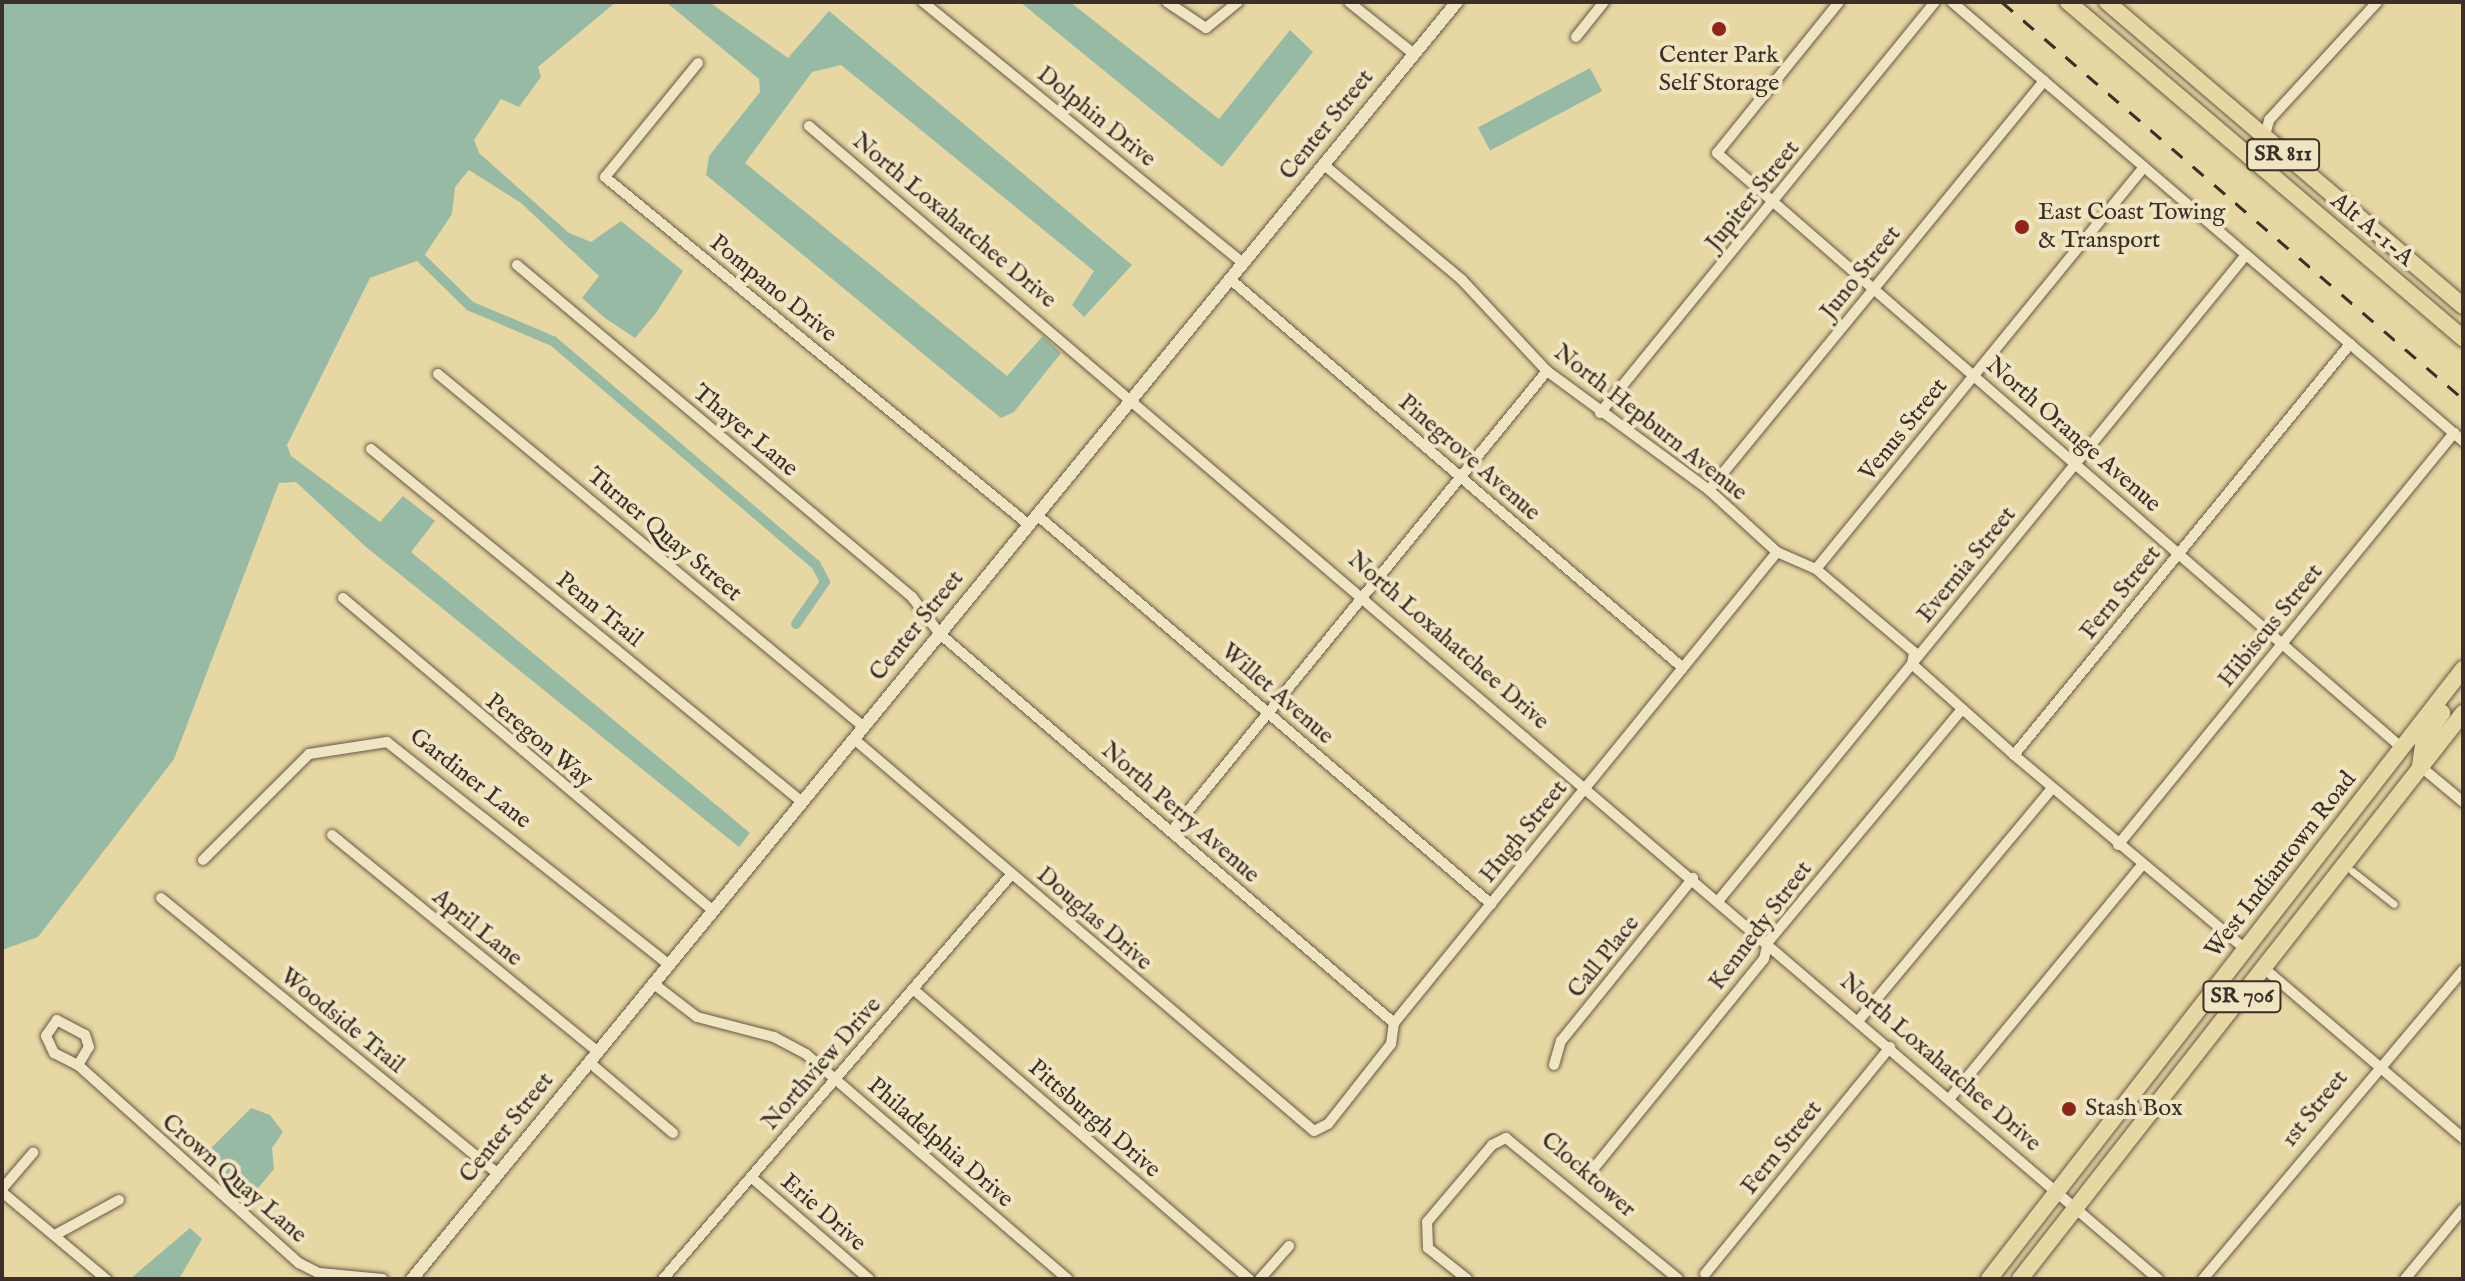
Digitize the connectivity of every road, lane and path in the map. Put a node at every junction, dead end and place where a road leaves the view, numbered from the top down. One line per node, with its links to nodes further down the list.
1 (923, 2): 25 (street, Dolphin Drive)
2 (1167, 2): 3 (street)
3 (1238, 2)
4 (1349, 2): 14 (street)
5 (1457, 2): 14 (street, Center Street)
6 (1604, 2): 13 (street)
7 (1839, 2): 22 (street, North Orange Avenue)
8 (1935, 2): 22 (street, Jupiter Street)
9 (1952, 2): 16 (street)
10 (2068, 2): 19 (main road, Alt A-1-A / SR 811)
11 (2107, 2): 18 (main road, Alt A-1-A / SR 811)
12 (2377, 2): 18 (street)
13 (1576, 37)
14 (1414, 54): 20 (street, Center Street)
15 (698, 63): 42 (street, Pompano Drive)
16 (2044, 81): 21 (street); 28 (street, Juno Street)
17 (809, 126): 35 (street, North Loxahatchee Drive)
18 (2264, 139): 19 (street); 29 (main road, Alt A-1-A / SR 811)
19 (2243, 151): 23 (main road, Alt A-1-A / SR 811)
20 (1323, 164): 25 (street, Center Street); 32 (street, North Hepburn Avenue)
21 (2144, 167): 24 (street); 34 (street, Venus Street)
22 (1775, 203): 28 (street, North Orange Avenue); 36 (street, Jupiter Street)
23 (2352, 245): 29 (main road); 30 (main road, Alt A-1-A / SR 811)
24 (2246, 255): 31 (street); 39 (street, Evernia Street)
25 (1243, 263): 27 (street, Center Street)
26 (517, 265): 48 (street, Thayer Lane)
27 (1230, 279): 35 (street, Center Street); 40 (street, Pinegrove Avenue)
28 (1874, 289): 34 (street, North Orange Avenue); 41 (street, Juno Street)
29 (2462, 305)
30 (2463, 338)
31 (2350, 344): 37 (street); 44 (street, Fern Street)
32 (1547, 371): 36 (street, North Hepburn Avenue); 40 (street)
33 (438, 374): 57 (street, Turner Quay Street)
34 (1974, 376): 39 (street, North Orange Avenue); 45 (street, Venus Street)
35 (1133, 397): 42 (street, Center Street); 46 (street, North Loxahatchee Drive)
36 (1600, 413): 41 (street, North Hepburn Avenue)
37 (2459, 437): 49 (street, Hibiscus Street)
38 (371, 449): 64 (street, Penn Trail)
39 (2075, 464): 44 (street, North Orange Avenue); 50 (street, Evernia Street)
40 (1460, 476): 46 (street); 51 (street, Pinegrove Avenue)
41 (1709, 490): 43 (street, North Hepburn Avenue)
42 (1033, 520): 48 (street, Center Street); 55 (street, Willet Avenue)
43 (1777, 552): 45 (street, North Hepburn Avenue); 51 (street, Hugh Street)
44 (2179, 554): 49 (street, North Orange Avenue); 60 (street, Fern Street)
45 (1816, 569): 50 (street, North Hepburn Avenue)
46 (1363, 594): 55 (street); 62 (street, North Loxahatchee Drive)
47 (343, 598): 78 (street, Peregon Way)
48 (940, 634): 57 (street, Center Street); 66 (street, North Perry Avenue)
49 (2282, 644): 59 (street, North Orange Avenue); 68 (street, Hibiscus Street)
50 (1912, 664): 54 (street, North Hepburn Avenue); 75 (street, Evernia Street)
51 (1683, 668): 62 (street, Hugh Street)
52 (2463, 669): 59 (main road, West Indiantown Road / SR 706)
53 (2463, 686): 61 (main road)
54 (1962, 709): 60 (street, North Hepburn Avenue); 80 (street, Kennedy Street)
55 (1267, 713): 66 (street); 76 (street, Willet Avenue)
56 (2463, 713): 61 (main road, West Indiantown Road / SR 706)
57 (864, 727): 58 (street, Center Street)
58 (854, 739): 64 (street, Center Street); 72 (street, Douglas Drive)
59 (2402, 748): 79 (main road); 81 (main road, West Indiantown Road / SR 706)
60 (2014, 755): 63 (street, North Hepburn Avenue)
61 (2420, 766): 65 (street); 79 (main road, West Indiantown Road / SR 706)
62 (1587, 786): 73 (street, North Loxahatchee Drive); 76 (street, Hugh Street)
63 (2052, 788): 68 (street, North Hepburn Avenue); 87 (street)
64 (802, 802): 78 (street, Center Street)
65 (2463, 802)
66 (1171, 832): 88 (street, North Perry Avenue)
67 (332, 835): 90 (street, April Lane)
68 (2118, 845): 70 (street, North Hepburn Avenue)
69 (203, 860): 82 (street, Gardiner Lane)
70 (2143, 864): 81 (street, North Hepburn Avenue); 95 (street)
71 (2352, 871): 77 (street)
72 (1011, 875): 86 (street, Northview Drive); 96 (street, Douglas Drive)
73 (1693, 878): 75 (street, North Loxahatchee Drive); 92 (street, Call Place)
74 (161, 898): 101 (street, Woodside Trail)
75 (1719, 900): 80 (street, North Loxahatchee Drive)
76 (1491, 904): 88 (street, Hugh Street)
77 (2394, 904)
78 (713, 911): 82 (street, Center Street)
79 (2309, 911): 83 (main road, West Indiantown Road / SR 706)
80 (1768, 942): 87 (street, North Loxahatchee Drive); 100 (street, Kennedy Street)
81 (2246, 950): 104 (main road, West Indiantown Road / SR 706)
82 (669, 965): 85 (street, Center Street)
83 (2265, 969): 93 (street); 106 (main road, West Indiantown Road / SR 706)
84 (2463, 970): 93 (street, 1st Street)
85 (654, 984): 90 (street, Center Street); 94 (street, Philadelphia Drive)
86 (913, 989): 94 (street, Northview Drive); 117 (street, Pittsburgh Drive)
87 (1859, 1020): 89 (street, North Loxahatchee Drive)
88 (1394, 1023): 96 (street, Hugh Street)
89 (1890, 1047): 95 (street, North Loxahatchee Drive); 110 (street, Fern Street)
90 (594, 1057): 97 (street, April Lane); 101 (street, Center Street)
91 (78, 1065): 91 (street, Crown Quay Lane); 112 (street, Crown Quay Lane)
92 (1554, 1065)
93 (2381, 1069): 98 (street); 124 (street, 1st Street)
94 (835, 1079): 102 (street, Northview Drive); 116 (street, Philadelphia Drive)
95 (1950, 1098): 104 (street, North Loxahatchee Drive)
96 (1308, 1129)
97 (673, 1133)
98 (2463, 1138)
99 (33, 1153): 103 (street)
100 (1594, 1168)
101 (498, 1174): 113 (street, Center Street)
102 (751, 1177): 114 (street, Northview Drive); 115 (street, Erie Drive)
103 (2, 1190): 108 (street)
104 (2058, 1191): 106 (street, North Loxahatchee Drive); 121 (main road, West Indiantown Road / SR 706)
105 (119, 1200): 108 (street)
106 (2076, 1207): 122 (main road, West Indiantown Road / SR 706); 123 (street, North Loxahatchee Drive)
107 (2463, 1209): 125 (street)
108 (55, 1235): 111 (street)
109 (1289, 1246): 118 (street)
110 (1705, 1274)
111 (106, 1279)
112 (383, 1279)
113 (412, 1279)
114 (663, 1279)
115 (869, 1279)
116 (1068, 1279)
117 (1249, 1279)
118 (1260, 1279)
119 (1467, 1279): 120 (street, Clocktower)
120 (1678, 1279)
121 (1989, 1279)
122 (2020, 1279)
123 (2158, 1279)
124 (2203, 1279)
125 (2405, 1279)

